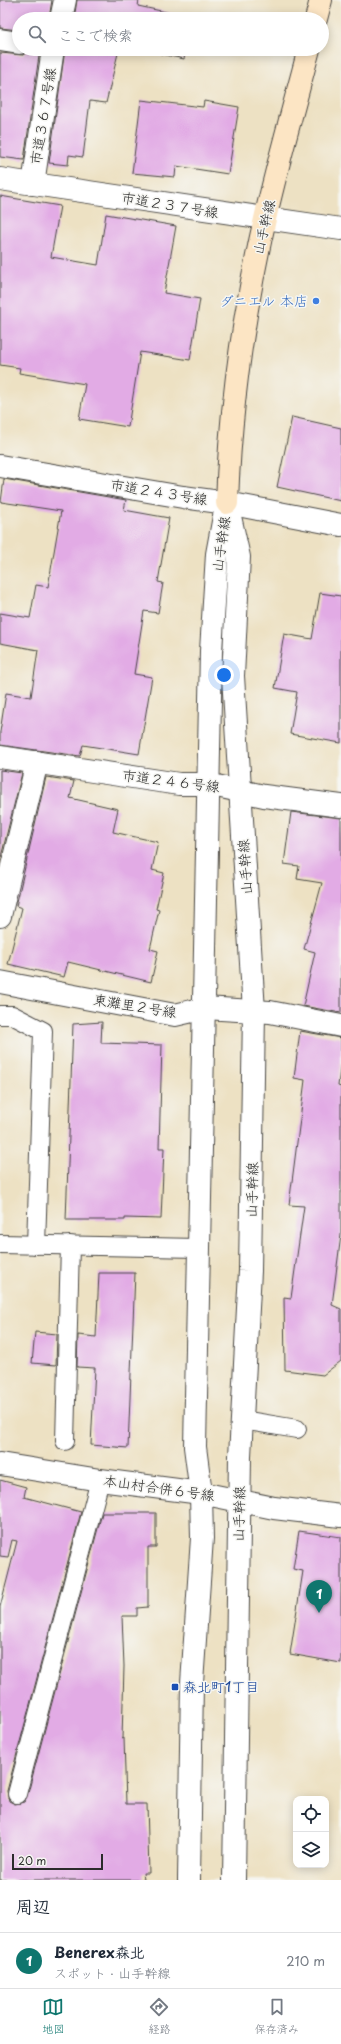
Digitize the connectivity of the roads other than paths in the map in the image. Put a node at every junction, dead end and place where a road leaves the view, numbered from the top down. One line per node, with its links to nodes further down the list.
1 (65, 0): 3 (street)
2 (321, 0): 4 (street)
3 (62, 12)
4 (318, 12)
5 (0, 40): 6 (street)
6 (12, 42)
7 (52, 56): 10 (street, 市道３６７号線)
8 (306, 56): 11 (street, 山手幹線)
9 (0, 179): 10 (street, 市道２３７号線)
10 (33, 184): 11 (street, 市道２３７号線)
11 (265, 219): 12 (street, 市道２３７号線); 14 (street, 山手幹線)
12 (341, 229)
13 (0, 466): 14 (street, 市道２４３号線)
14 (227, 503): 15 (street, 市道２４３号線); 18 (street, 山手幹線); 19 (street, 山手幹線)
15 (341, 525)
16 (0, 757): 17 (street, 市道２４６号線)
17 (37, 762): 18 (street, 市道２４６号線); 21 (street)
18 (207, 784): 19 (street, 市道２４６号線); 23 (street, 山手幹線)
19 (240, 791): 20 (street, 市道２４６号線); 24 (street, 山手幹線)
20 (341, 806)
21 (0, 916)
22 (0, 982): 23 (street, 東灘里２号線)
23 (205, 1008): 24 (street, 東灘里２号線); 30 (street, 山手幹線)
24 (254, 1011): 26 (street, 東灘里２号線); 31 (street, 山手幹線)
25 (0, 1015): 28 (lane)
26 (341, 1026)
27 (0, 1244): 28 (lane)
28 (36, 1245): 29 (lane)
29 (70, 1246): 30 (lane); 33 (lane)
30 (198, 1248): 36 (street, 山手幹線)
31 (242, 1420): 32 (lane); 37 (street, 山手幹線)
32 (297, 1429)
33 (65, 1441)
34 (0, 1464): 35 (street, 本山村合併６号線)
35 (100, 1480): 36 (street, 本山村合併６号線); 39 (lane)
36 (201, 1493): 37 (street, 本山村合併６号線); 40 (street, 山手幹線)
37 (240, 1500): 38 (street, 本山村合併６号線); 41 (street, 山手幹線)
38 (341, 1516)
39 (17, 1794)
40 (189, 1880)
41 (234, 1880)

